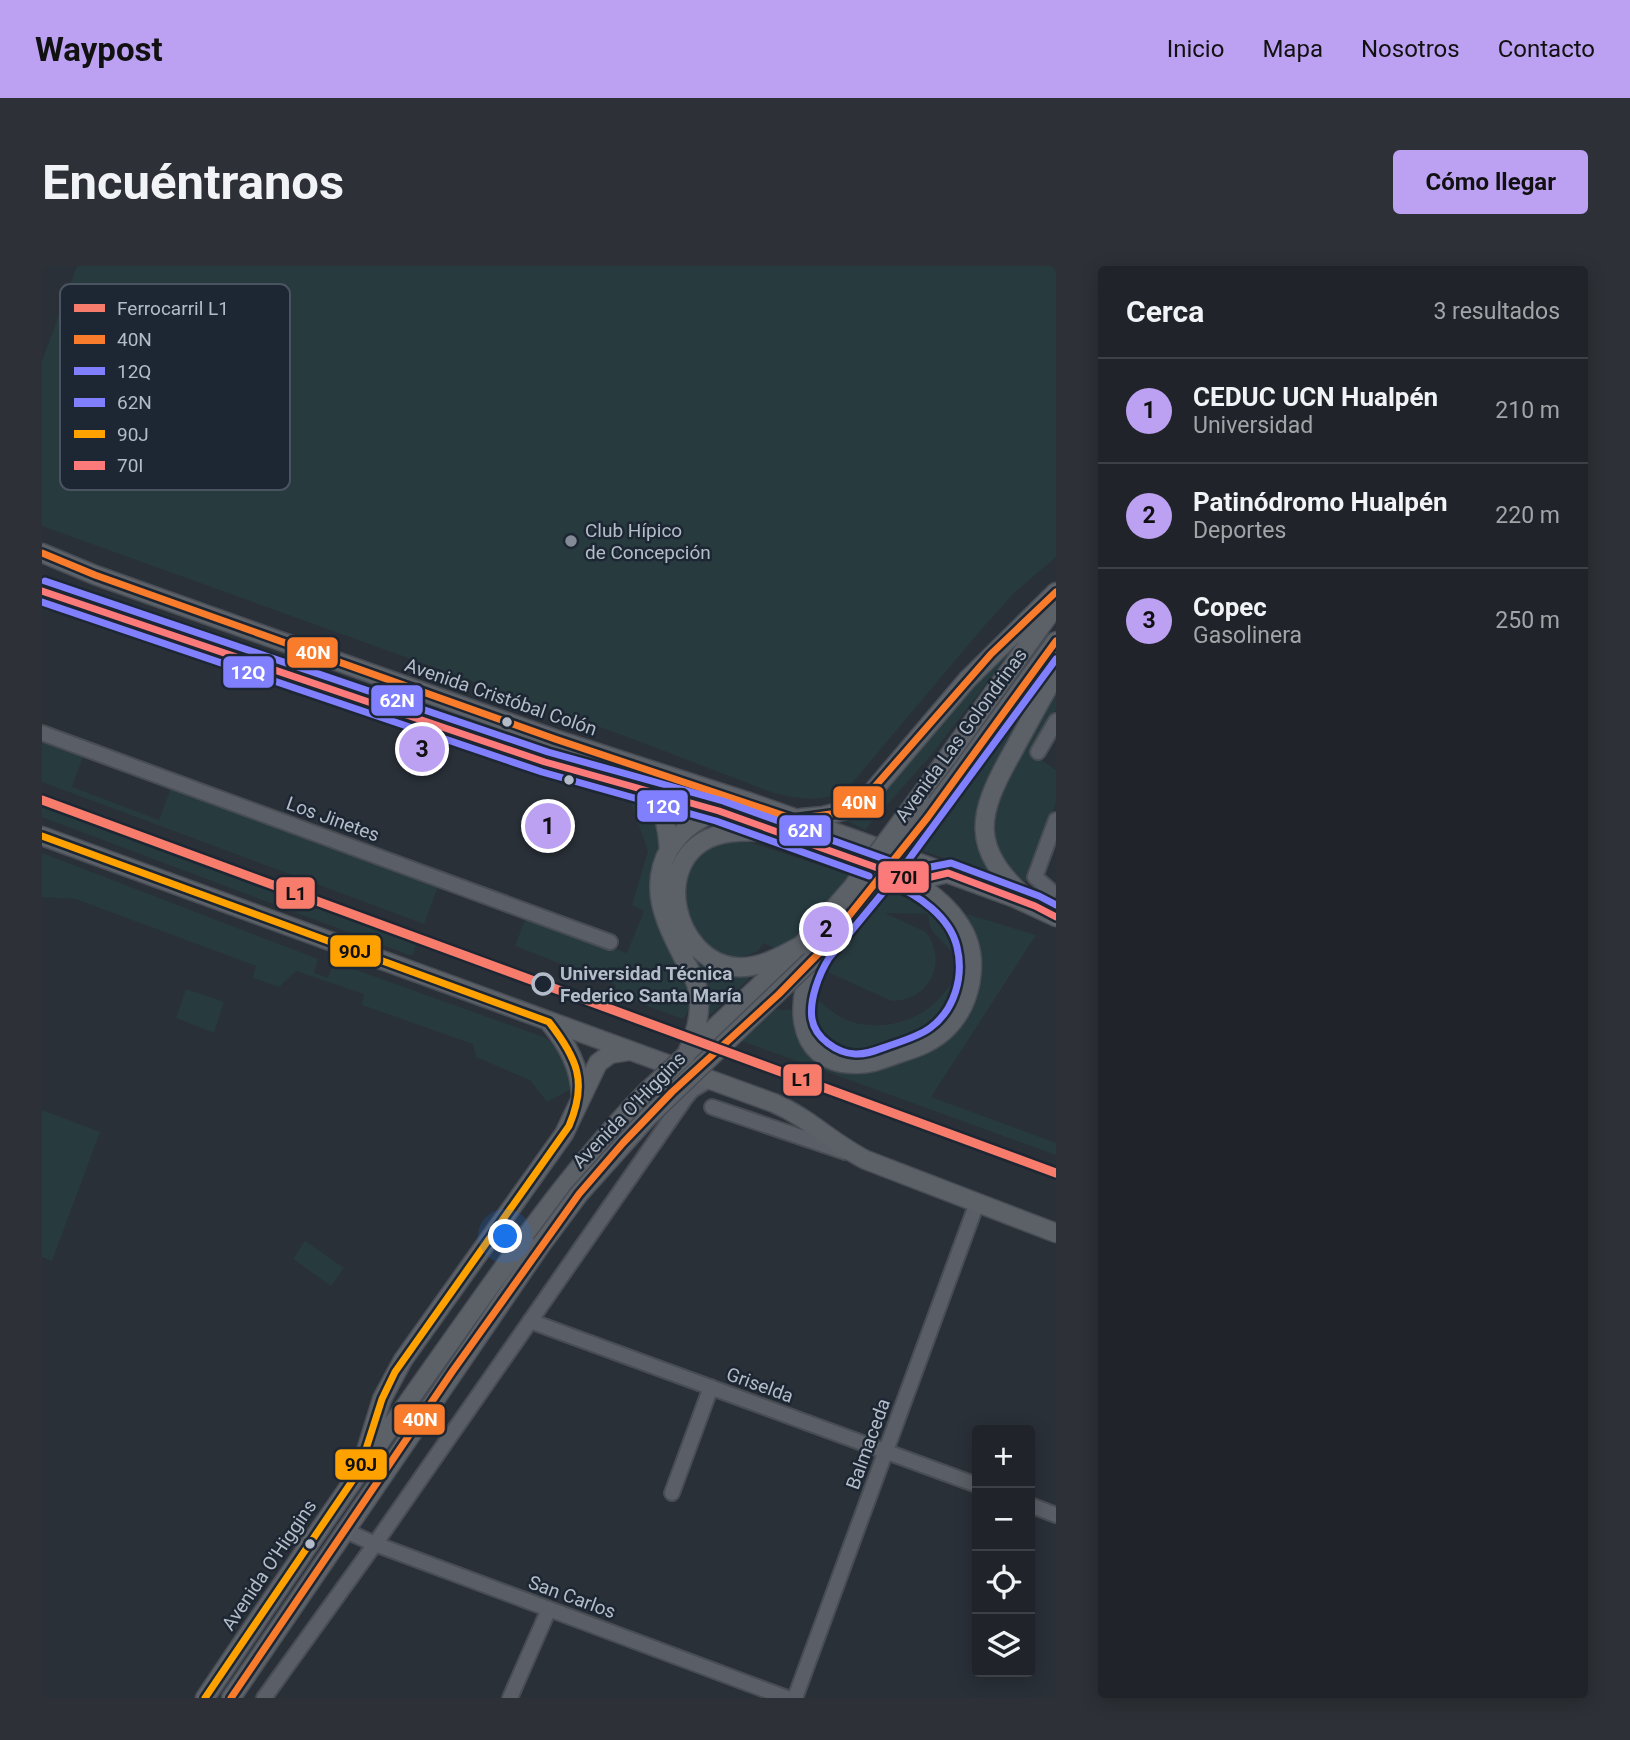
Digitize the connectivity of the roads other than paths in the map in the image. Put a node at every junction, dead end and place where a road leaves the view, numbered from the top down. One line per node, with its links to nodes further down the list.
1 (42, 553): 11 (main road, Avenida Cristóbal Colón)
2 (42, 591): 10 (main road)
3 (1056, 592): 13 (main road)
4 (1056, 605): 22 (main road, Avenida Las Golondrinas, bridge)
5 (1056, 641): 23 (main road, Avenida Las Golondrinas, bridge)
6 (1056, 673): 20 (main road)
7 (1056, 721): 9 (street)
8 (42, 733): 21 (street, Los Jinetes)
9 (1038, 752)
10 (645, 791): 12 (main road); 17 (main road)
11 (762, 807): 12 (main road); 13 (main road, Avenida Cristóbal Colón)
12 (719, 811): 15 (main road); 17 (main road)
13 (794, 818): 18 (main road, Avenida Cristóbal Colón)
14 (1056, 820): 20 (street)
15 (779, 833): 19 (main road); 22 (main road)
16 (42, 836): 24 (main road)
17 (669, 850): 26 (main road)
18 (948, 873): 19 (main road); 20 (main road, Avenida Cristóbal Colón)
19 (914, 881): 23 (main road)
20 (1045, 911)
21 (610, 942)
22 (802, 945): 26 (main road, Avenida O'Higgins)
23 (820, 952): 33 (main road, Avenida O'Higgins, bridge)
24 (549, 1022): 25 (main road); 28 (main road)
25 (630, 1051): 27 (main road); 28 (main road)
26 (686, 1055): 33 (main road, Avenida O'Higgins, bridge)
27 (709, 1080): 30 (main road); 34 (street, Avenida O'Higgins)
28 (581, 1098): 37 (main road)
29 (712, 1107): 30 (street)
30 (857, 1156): 31 (main road)
31 (977, 1203): 32 (main road); 36 (street, Balmaceda)
32 (1056, 1233)
33 (532, 1242): 37 (main road, Avenida O'Higgins); 42 (main road, Avenida O'Higgins)
34 (530, 1321): 35 (street, Griselda); 43 (street, Avenida O'Higgins)
35 (711, 1387): 36 (street, Griselda); 39 (street)
36 (886, 1451): 38 (street, Griselda); 50 (street, Balmaceda)
37 (359, 1471): 45 (main road, Avenida O'Higgins)
38 (972, 1483)
39 (672, 1493)
40 (1035, 1507): 41 (street)
41 (1056, 1515)
42 (344, 1530): 43 (street, San Carlos); 46 (main road, Avenida O'Higgins)
43 (375, 1544): 44 (street, San Carlos); 47 (street, Avenida O'Higgins)
44 (550, 1609): 48 (street); 49 (street, San Carlos)
45 (205, 1698)
46 (231, 1698)
47 (264, 1698)
48 (510, 1698)
49 (788, 1698)
50 (795, 1698)

